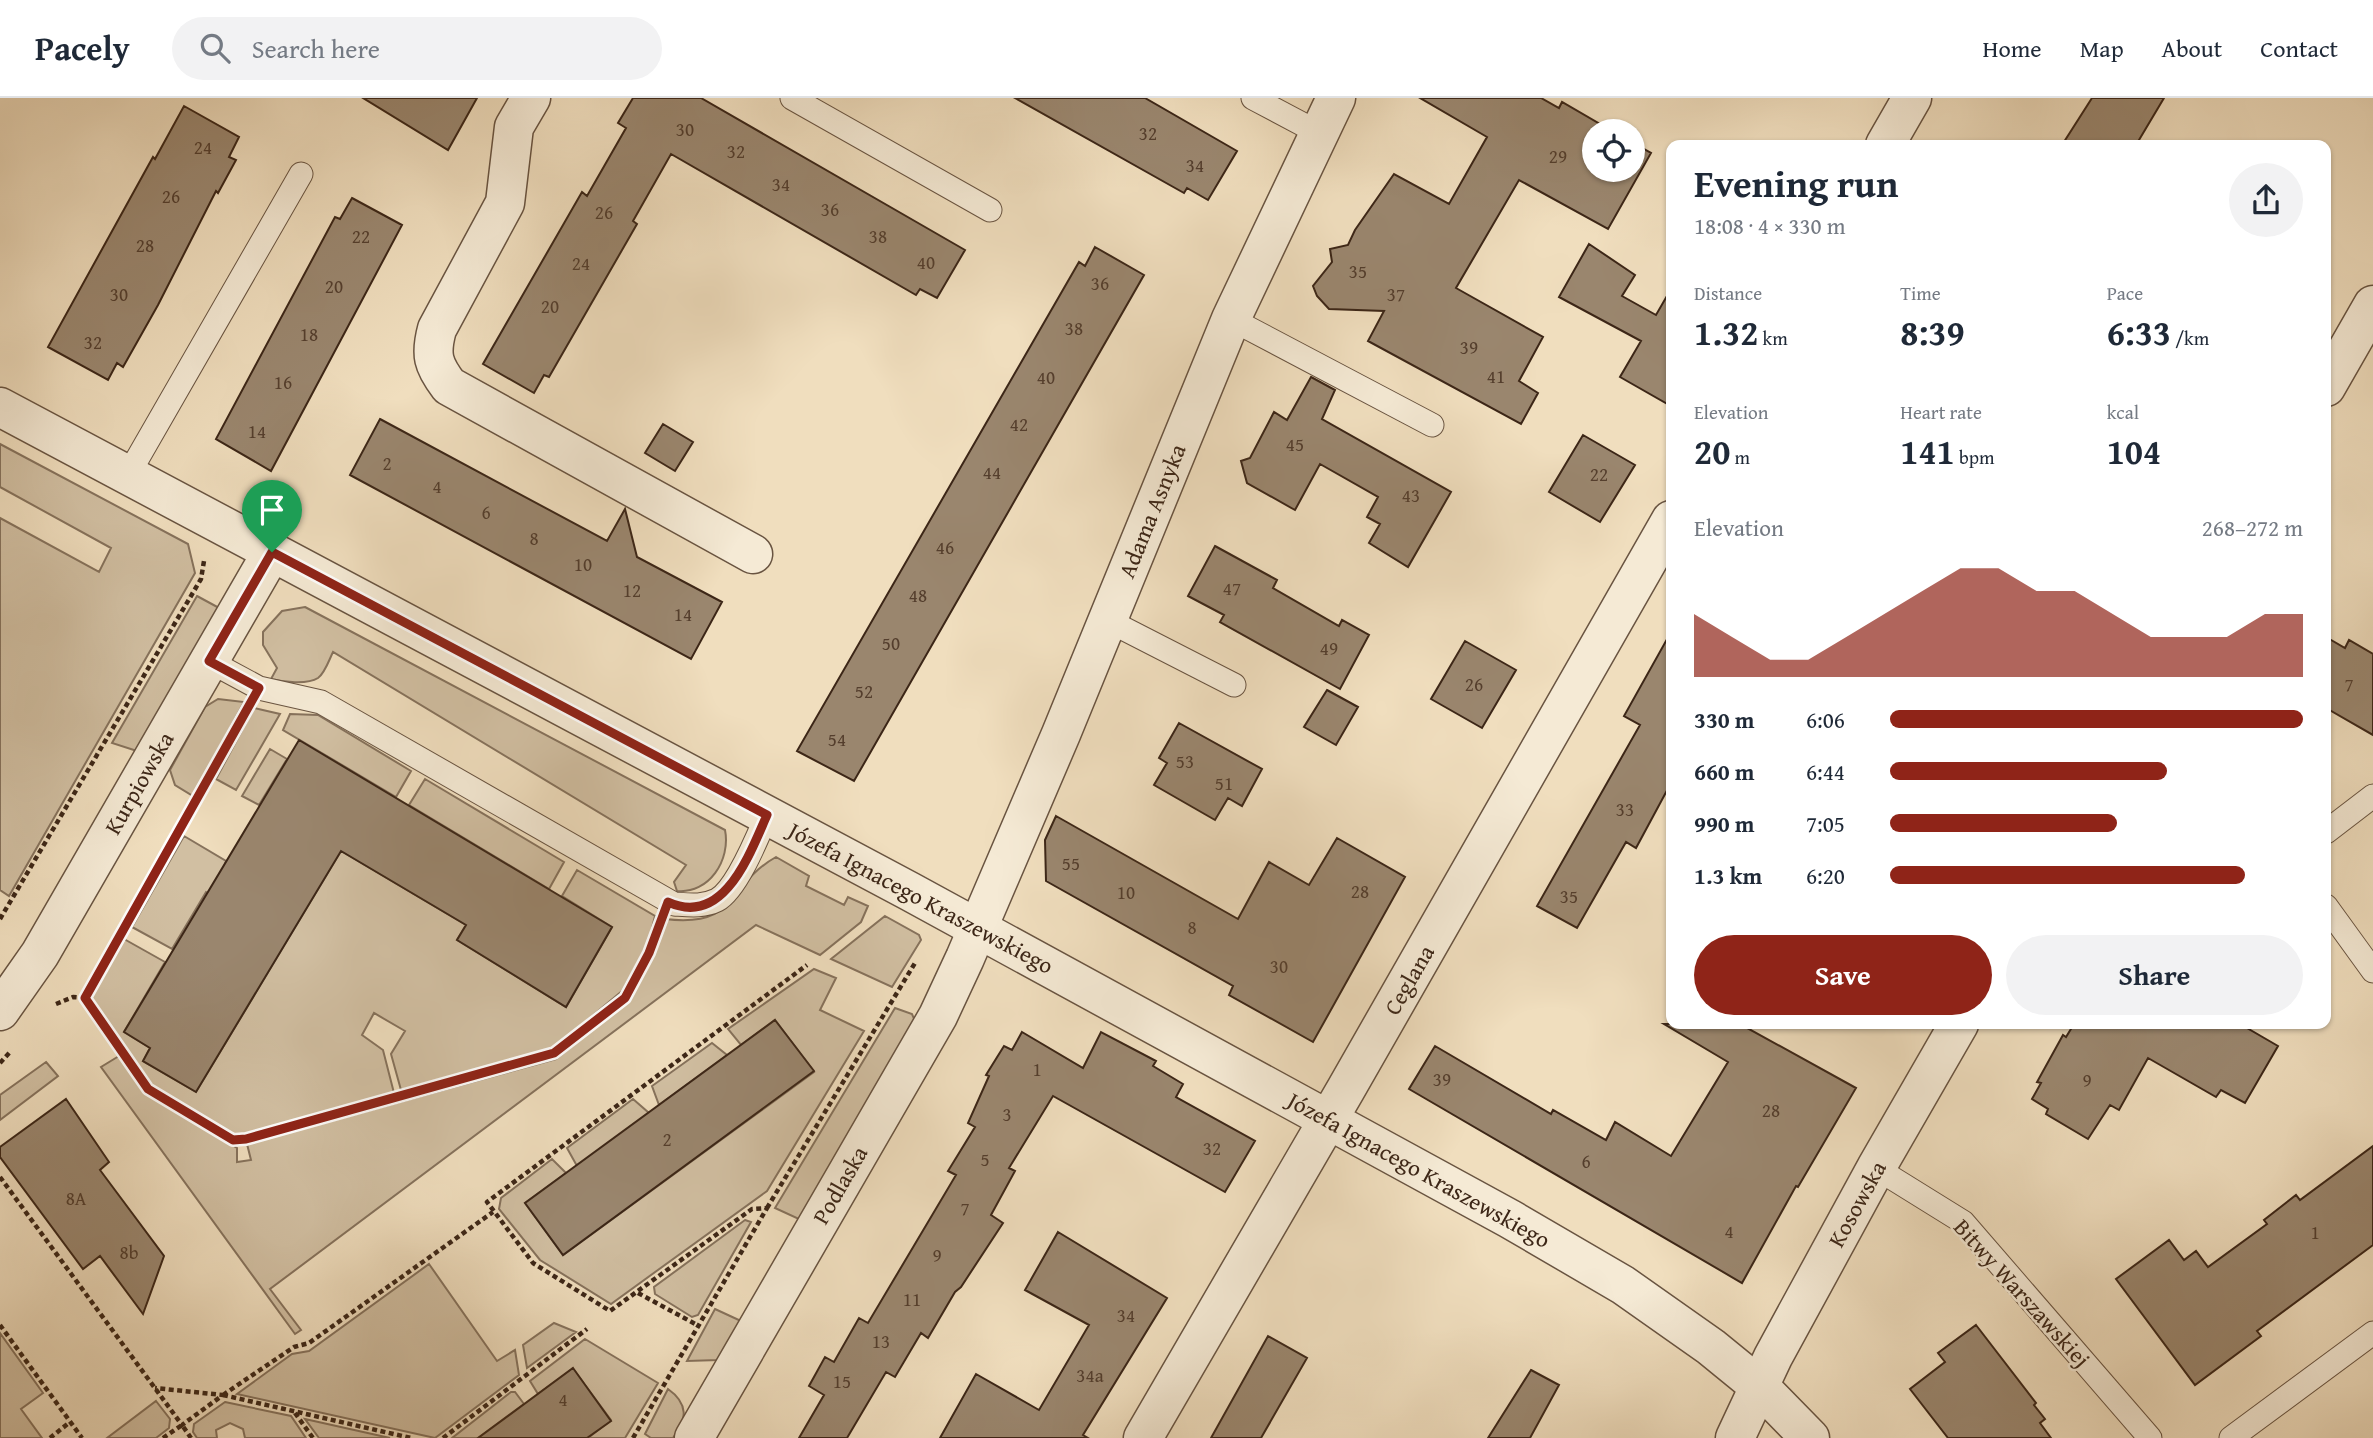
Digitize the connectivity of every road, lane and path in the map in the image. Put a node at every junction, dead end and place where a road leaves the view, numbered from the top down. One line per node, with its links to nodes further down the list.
1 (531, 98): 19 (street)
2 (792, 98): 9 (lane)
3 (1253, 98): 6 (lane)
4 (1336, 98): 6 (street, Adama Asnyka)
5 (1912, 98): 7 (street)
6 (1319, 133): 11 (street, Adama Asnyka)
7 (1888, 140)
8 (301, 174): 15 (lane)
9 (990, 211)
10 (2373, 305): 12 (street)
11 (1231, 318): 14 (lane); 20 (street, Adama Asnyka)
12 (2331, 378)
13 (0, 407): 15 (street, Józefa Ignacego Kraszewskiego)
14 (1432, 425)
15 (128, 475): 18 (street, Józefa Ignacego Kraszewskiego)
16 (1666, 529): 36 (street, Ceglana)
17 (202, 551): 29 (path)
18 (272, 552): 21 (street, Kurpiowska); 25 (street, Józefa Ignacego Kraszewskiego)
19 (753, 554)
20 (1107, 620): 22 (lane); 30 (street, Adama Asnyka)
21 (209, 661): 23 (lane); 34 (street, Kurpiowska)
22 (1234, 685)
23 (259, 688): 27 (lane); 27 (path)
24 (2373, 796): 26 (lane)
25 (767, 815): 27 (lane); 30 (street, Józefa Ignacego Kraszewskiego)
26 (2331, 828)
27 (668, 902)
28 (2331, 913): 33 (lane)
29 (0, 919)
30 (977, 927): 36 (street, Józefa Ignacego Kraszewskiego); 60 (street, Podlaska)
31 (915, 962): 39 (path)
32 (807, 965): 40 (path)
33 (2373, 971)
34 (0, 1011)
35 (1956, 1029): 37 (street, Kosowska)
36 (1329, 1119): 46 (street, Józefa Ignacego Kraszewskiego); 61 (street, Ceglana)
37 (1876, 1168): 46 (street, Kosowska); 64 (lane, Bitwy Warszawskiej)
38 (0, 1177): 47 (path)
39 (767, 1208): 41 (path); 43 (path)
40 (492, 1212): 41 (path); 48 (path)
41 (638, 1293): 43 (path)
42 (0, 1325): 50 (path)
43 (699, 1325): 59 (path)
44 (587, 1329): 58 (path)
45 (2373, 1334): 65 (lane)
46 (1759, 1387): 62 (street, Kosowska); 63 (street, Józefa Ignacego Kraszewskiego)
47 (155, 1388): 48 (path); 51 (path)
48 (223, 1395): 49 (path); 51 (path)
49 (295, 1412): 56 (path); 57 (path)
50 (70, 1422): 52 (path); 53 (path)
51 (182, 1425): 54 (path); 55 (path)
52 (50, 1438)
53 (82, 1438)
54 (163, 1438)
55 (191, 1438)
56 (313, 1438)
57 (411, 1438)
58 (443, 1438)
59 (633, 1438)
60 (694, 1438)
61 (1143, 1438)
62 (1735, 1438)
63 (1810, 1438)
64 (2150, 1438)
65 (2231, 1438)

